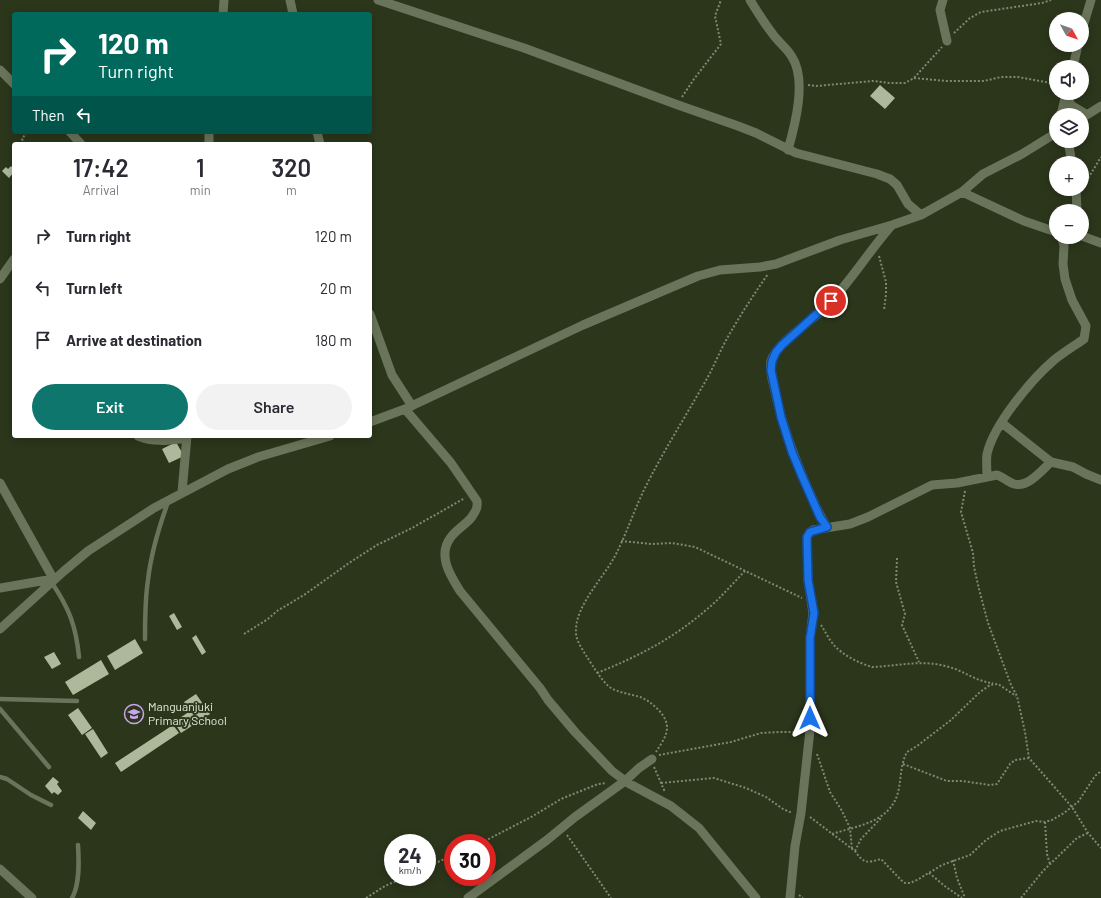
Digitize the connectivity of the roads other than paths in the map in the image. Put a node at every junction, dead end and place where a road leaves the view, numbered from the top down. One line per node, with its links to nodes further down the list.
1 (224, 0): 7 (street)
2 (290, 0): 8 (street)
3 (378, 0): 18 (street)
4 (750, 0): 18 (street)
5 (943, 0): 10 (street)
6 (1091, 0): 9 (street)
7 (223, 12)
8 (293, 12)
9 (1087, 12)
10 (947, 41)
11 (0, 70): 12 (street)
12 (12, 82)
13 (1101, 106): 14 (street)
14 (1089, 113)
15 (72, 134): 17 (street)
16 (1049, 137): 19 (street)
17 (78, 142)
18 (788, 150): 20 (street)
19 (962, 192): 20 (street); 22 (street)
20 (921, 215): 21 (street)
21 (892, 225): 29 (street); 42 (street)
22 (1049, 230)
23 (1089, 239): 24 (street)
24 (1101, 243)
25 (1064, 244): 31 (street)
26 (12, 262): 27 (street)
27 (0, 279)
28 (372, 320): 29 (street)
29 (409, 407): 30 (street); 54 (street)
30 (372, 421)
31 (1002, 423): 36 (street); 37 (street)
32 (143, 438): 33 (street)
33 (180, 438)
34 (187, 438): 40 (street)
35 (323, 438): 40 (street)
36 (1051, 462): 37 (street); 38 (street)
37 (987, 476): 42 (street)
38 (1101, 480)
39 (0, 483): 43 (street)
40 (182, 492): 41 (street)
41 (168, 500): 43 (street); 46 (lane)
42 (827, 527): 62 (street)
43 (53, 580): 44 (street); 45 (street); 47 (lane)
44 (0, 588)
45 (0, 630)
46 (145, 638)
47 (79, 657)
48 (0, 699): 49 (lane)
49 (77, 701)
50 (0, 709): 52 (lane)
51 (652, 759): 54 (street)
52 (49, 767)
53 (0, 778): 55 (lane)
54 (622, 783): 60 (street); 61 (street)
55 (51, 805)
56 (78, 845): 59 (lane)
57 (0, 869): 58 (street)
58 (32, 898)
59 (72, 898)
60 (468, 898)
61 (756, 898)
62 (790, 898)

